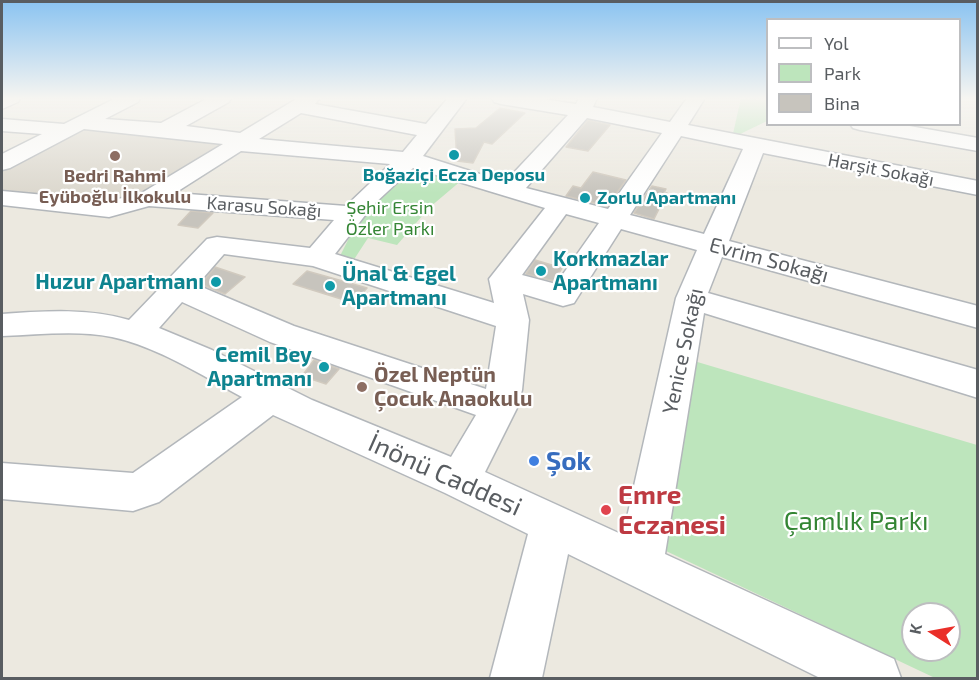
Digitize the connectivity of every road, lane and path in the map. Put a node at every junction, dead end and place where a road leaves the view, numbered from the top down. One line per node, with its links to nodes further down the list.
1 (676, 129): 23 (street)
2 (67, 130): 15 (street)
3 (156, 130): 4 (street, Evrim Sokağı)
4 (164, 130): 12 (street, Evrim Sokağı)
5 (260, 130): 12 (street, Karasu Sokağı)
6 (426, 130): 10 (street)
7 (563, 130): 17 (street)
8 (683, 130): 11 (street, Harşit Sokağı)
9 (905, 130): 13 (street)
10 (432, 131): 14 (street)
11 (763, 138): 16 (street, Harşit Sokağı); 25 (street, Yenice Sokağı)
12 (240, 142): 14 (street, Evrim Sokağı); 19 (street, Karasu Sokağı)
13 (978, 145)
14 (409, 159): 17 (street, Evrim Sokağı); 22 (street)
15 (2, 163)
16 (978, 189)
17 (510, 191): 21 (street, Evrim Sokağı)
18 (2, 198): 20 (street)
19 (149, 199): 20 (street); 22 (street, Karasu Sokağı)
20 (31, 201): 24 (street)
21 (561, 204): 23 (street, Evrim Sokağı); 27 (street)
22 (354, 214): 26 (street)
23 (614, 218): 25 (street, Evrim Sokağı); 27 (street)
24 (2, 225)
25 (712, 245): 29 (street, Yenice Sokağı); 30 (street, Evrim Sokağı)
26 (317, 258): 28 (street); 31 (street)
27 (504, 279): 31 (street)
28 (178, 288): 33 (street); 36 (street)
29 (691, 298): 34 (street); 40 (street, Yenice Sokağı)
30 (978, 316)
31 (513, 320): 36 (street)
32 (2, 325): 33 (street, İnönü Caddesi)
33 (136, 333): 35 (street, İnönü Caddesi)
34 (978, 384)
35 (271, 396): 37 (street, İnönü Caddesi); 38 (street)
36 (499, 408): 37 (street)
37 (460, 480): 39 (street, İnönü Caddesi)
38 (2, 482)
39 (552, 524): 40 (street, İnönü Caddesi); 41 (street)
40 (640, 566): 42 (street, İnönü Caddesi)
41 (516, 678)
42 (875, 678)

